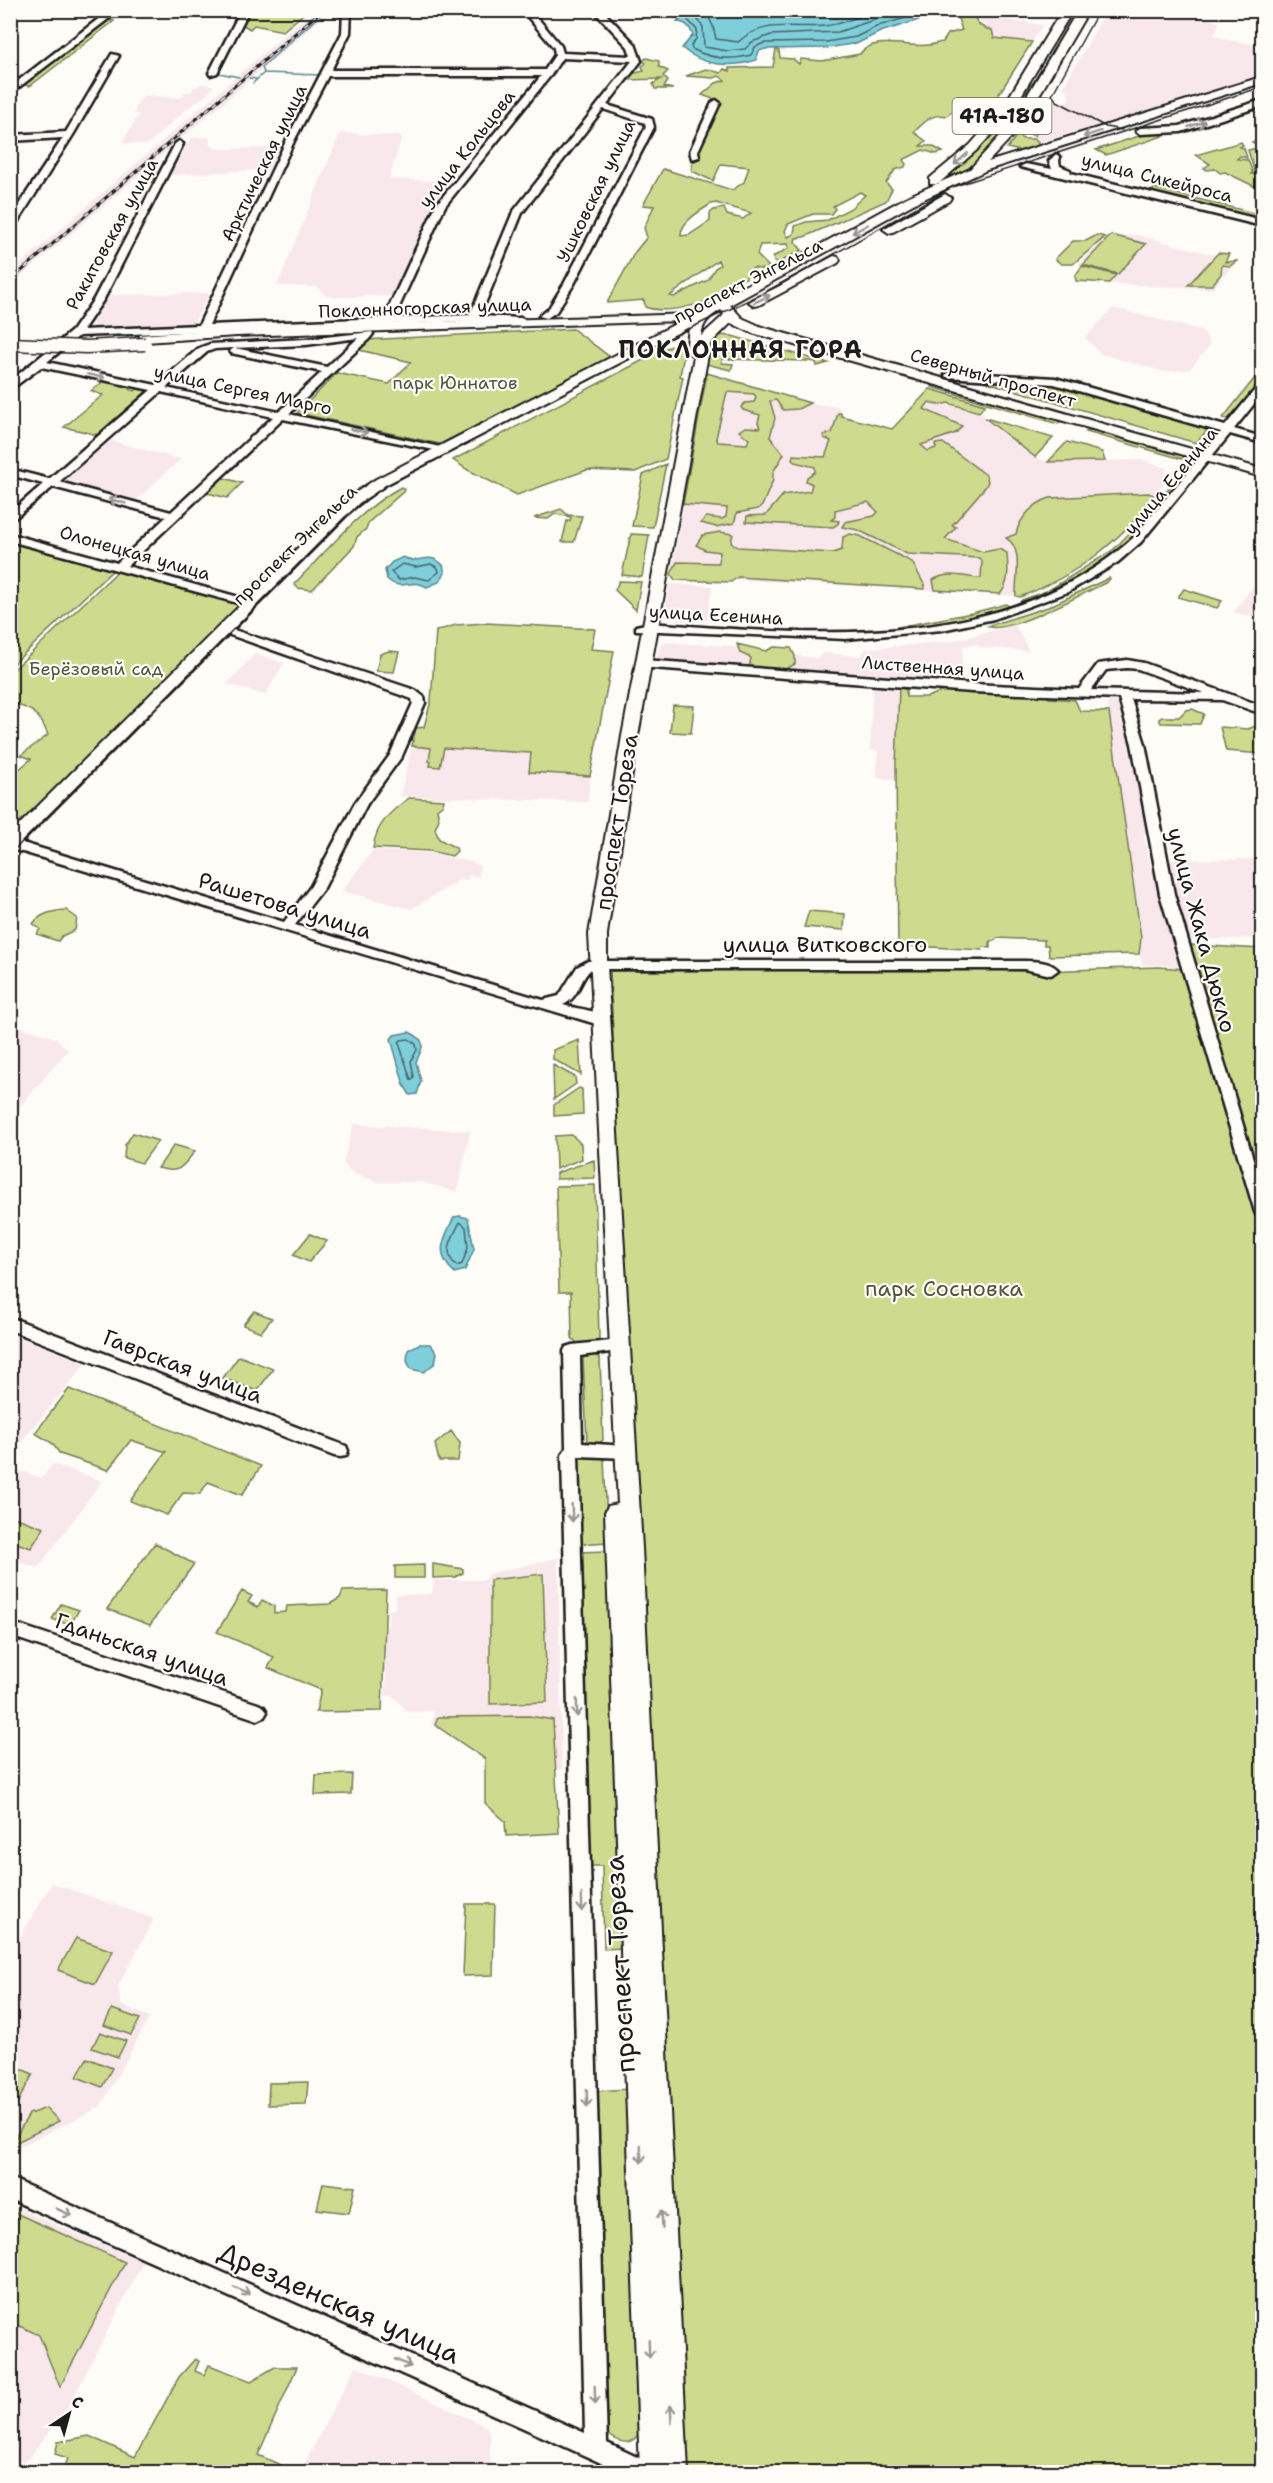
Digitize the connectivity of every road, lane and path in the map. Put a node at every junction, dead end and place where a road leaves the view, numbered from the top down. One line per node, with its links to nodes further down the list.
1 (111, 10): 18 (street)
2 (116, 10): 19 (street)
3 (245, 10): 12 (street)
4 (347, 10): 13 (street, Арктическая улица)
5 (526, 10): 9 (street)
6 (597, 10): 11 (street)
7 (1068, 10): 16 (main road, 41А-180)
8 (1084, 10): 17 (main road, 41А-180)
9 (559, 55): 11 (street); 14 (street, улица Кольцова)
10 (115, 56): 24 (street)
11 (637, 59): 22 (street)
12 (213, 73)
13 (326, 73): 14 (street); 45 (street, Арктическая улица)
14 (548, 73): 44 (street, улица Кольцова)
15 (1263, 80): 23 (main road, проспект Энгельса)
16 (1026, 81): 17 (main road); 34 (main road, 41А-180, one-way to 34)
17 (1042, 84): 27 (main road, 41А-180)
18 (10, 88)
19 (10, 92)
20 (1261, 95): 23 (main road, проспект Энгельса, one-way to 20)
21 (716, 103): 28 (street)
22 (602, 106): 42 (street); 43 (street, Ушковская улица)
23 (1137, 125): 29 (main road, проспект Энгельса, one-way to 29); 30 (main road, проспект Энгельса)
24 (69, 135): 25 (street); 37 (street)
25 (10, 138)
26 (179, 144): 49 (street, Ракитовская улица)
27 (1002, 144): 29 (main road); 33 (main road, 41А-180)
28 (695, 157)
29 (1039, 157): 30 (main road, проспект Энгельса); 31 (main road, проспект Энгельса); 32 (street, улица Сикейроса); 33 (main road, проспект Энгельса)
30 (1056, 157): 36 (street, улица Сикейроса)
31 (1025, 167): 32 (street, улица Сикейроса); 35 (main road, проспект Энгельса)
32 (1057, 172): 36 (street, улица Сикейроса)
33 (971, 173): 34 (main road, проспект Энгельса); 35 (main road, 41А-180)
34 (911, 200): 40 (main road, проспект Энгельса, one-way to 40)
35 (928, 206): 38 (main road, проспект Энгельса)
36 (1263, 222)
37 (10, 226)
38 (876, 236)
39 (845, 253): 40 (main road, проспект Энгельса, one-way to 39)
40 (731, 309): 41 (main road, проспект Энгельса); 47 (main road, Северный проспект); 48 (main road, проспект Тореза); 59 (main road, Северный проспект)
41 (705, 313): 43 (main road, Поклонногорская улица); 46 (main road, проспект Энгельса); 48 (main road, проспект Тореза)
42 (474, 318): 43 (street, Поклонногорская улица); 44 (street, Поклонногорская улица)
43 (543, 320): 52 (main road, Поклонногорская улица)
44 (388, 321): 45 (street, Поклонногорская улица)
45 (203, 328): 49 (street, Поклонногорская улица)
46 (675, 330): 50 (main road, Поклонногорская улица); 68 (main road, проспект Энгельса)
47 (758, 330): 48 (main road); 64 (main road, Северный проспект)
48 (704, 331): 54 (main road, проспект Энгельса); 56 (main road, проспект Тореза); 80 (main road, проспект Тореза)
49 (73, 335): 57 (street, Ракитовская улица)
50 (367, 335): 52 (main road, Поклонногорская улица); 55 (street); 58 (street)
51 (10, 337): 52 (main road)
52 (145, 341): 53 (main road, bridge)
53 (10, 344)
54 (665, 344): 56 (main road); 68 (main road, проспект Энгельса)
55 (214, 346): 58 (street); 62 (street)
56 (694, 347): 80 (main road, проспект Тореза)
57 (39, 363): 60 (street, Ракитовская улица); 62 (street, улица Сергея Марго, one-way to 62)
58 (329, 370): 65 (street)
59 (950, 375): 64 (main road, Северный проспект); 66 (street)
60 (10, 387)
61 (1263, 388): 66 (street, улица Есенина)
62 (159, 389): 65 (street, улица Сергея Марго); 74 (street)
63 (1263, 398): 66 (street, улица Есенина)
64 (1071, 414): 70 (main road, Северный проспект)
65 (281, 415): 69 (street, улица Сергея Марго, one-way to 69); 75 (street)
66 (1231, 431): 67 (street); 70 (street, улица Есенина)
67 (1263, 440)
68 (463, 443): 69 (main road, проспект Энгельса); 81 (main road, проспект Энгельса)
69 (440, 450): 79 (main road, проспект Энгельса)
70 (1212, 454): 71 (main road, Северный проспект); 73 (main road, Северный проспект); 80 (street, улица Есенина)
71 (1263, 464)
72 (10, 472): 74 (street)
73 (1263, 473)
74 (52, 483): 75 (street, one-way to 74); 76 (street)
75 (173, 516): 78 (street)
76 (10, 519)
77 (10, 537): 78 (street, Олонецкая улица)
78 (119, 568): 79 (street, Олонецкая улица)
79 (249, 603): 87 (main road, проспект Энгельса)
80 (646, 629): 82 (main road, проспект Тореза); 89 (main road, проспект Тореза)
81 (234, 633): 87 (main road, проспект Энгельса); 88 (street)
82 (643, 664): 83 (street, Лиственная улица); 89 (main road, проспект Тореза)
83 (1082, 693): 84 (street); 85 (street)
84 (1124, 695): 85 (street); 93 (street, улица Жака Дюкло)
85 (1224, 696): 86 (street)
86 (1263, 710)
87 (14, 850): 88 (street, Рашетова улица)
88 (287, 927): 91 (street, Рашетова улица)
89 (593, 965): 90 (street, улица Витковского); 91 (street, Рашетова улица); 92 (main road, проспект Тореза)
90 (1051, 970)
91 (537, 1003): 92 (street, Рашетова улица)
92 (598, 1018): 95 (main road, проспект Тореза)
93 (1263, 1212)
94 (10, 1323): 96 (street, Гаврская улица)
95 (614, 1346): 97 (street); 98 (main road, проспект Тореза)
96 (340, 1451)
97 (572, 1452): 98 (street); 102 (street, one-way to 102)
98 (620, 1452): 104 (main road, проспект Тореза, one-way to 104); 105 (main road, проспект Тореза, one-way to 98)
99 (10, 1629): 100 (street, Гданьская улица)
100 (258, 1712)
101 (10, 2188): 102 (street, Дрезденская улица, one-way to 102)
102 (597, 2451): 103 (street, Дрезденская улица)
103 (644, 2472)
104 (654, 2472)
105 (674, 2472)

